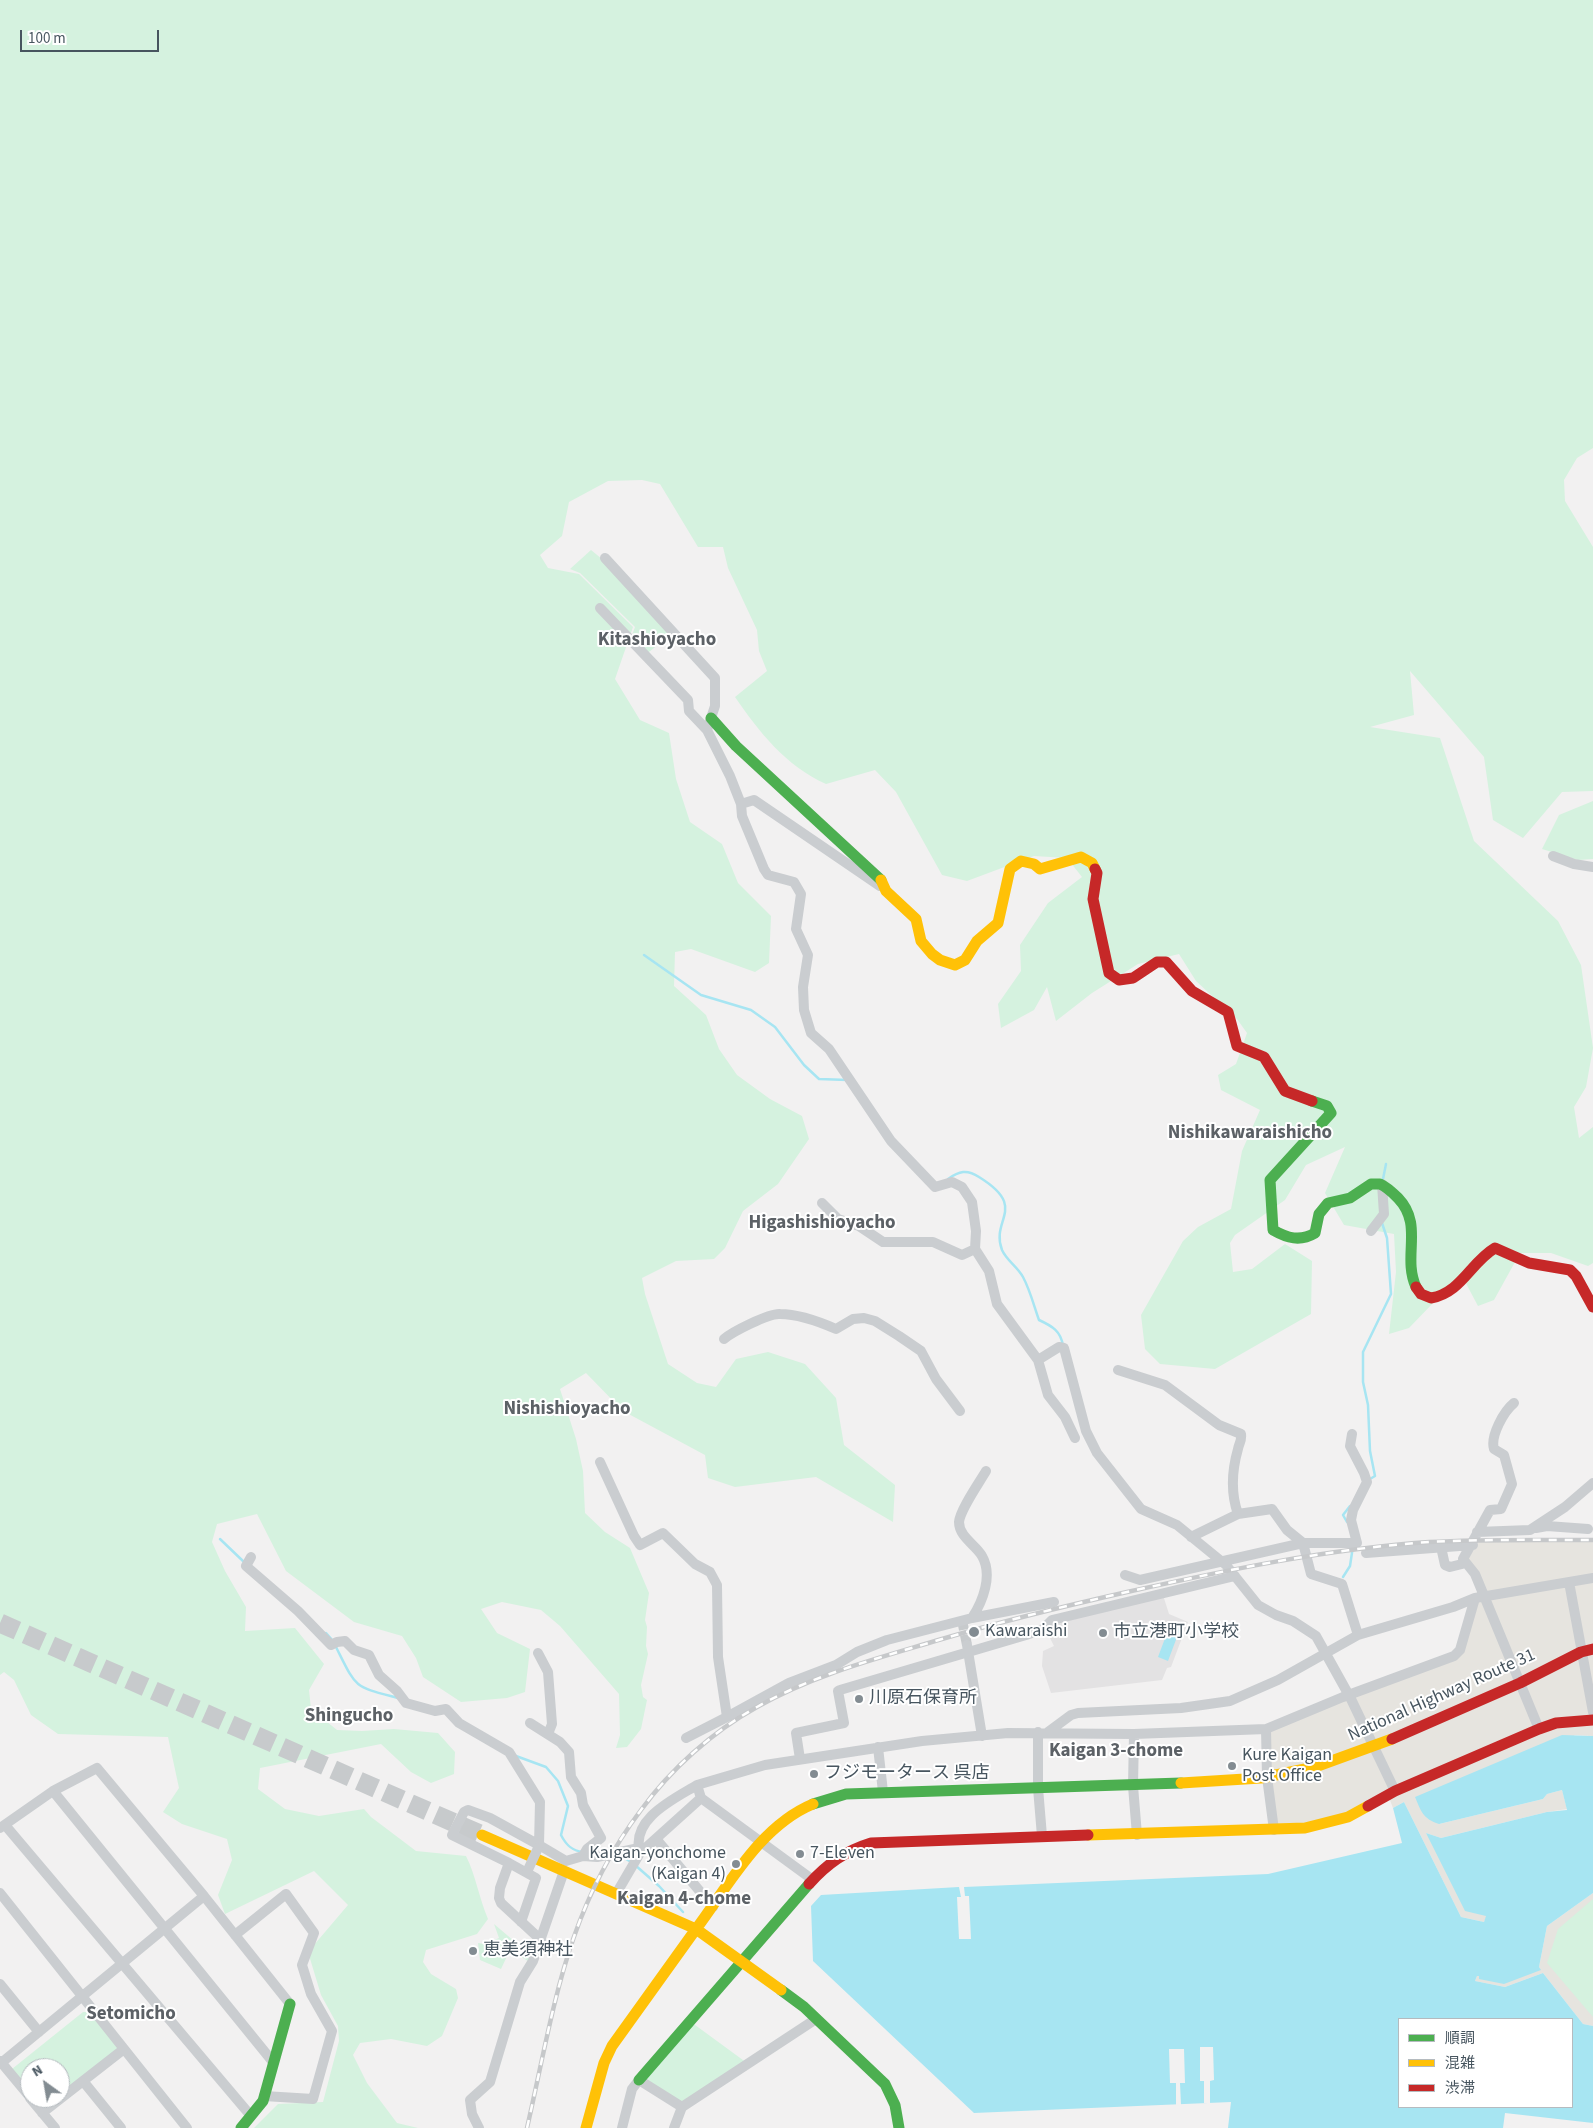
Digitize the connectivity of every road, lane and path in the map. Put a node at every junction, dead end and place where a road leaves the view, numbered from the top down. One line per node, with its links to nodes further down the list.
1 (605, 558): 3 (street)
2 (600, 608): 4 (street)
3 (711, 718): 4 (street); 8 (main road)
4 (707, 730): 5 (street)
5 (741, 804): 8 (street); 12 (street)
6 (1552, 856): 7 (street)
7 (1593, 867)
8 (886, 891): 9 (main road)
9 (1382, 1184): 11 (street); 13 (main road)
10 (822, 1203): 12 (street)
11 (1371, 1231)
12 (975, 1249): 15 (street)
13 (1593, 1307)
14 (724, 1339): 18 (street)
15 (1038, 1360): 20 (street); 28 (street)
16 (1118, 1370): 24 (street)
17 (1514, 1403): 27 (street)
18 (960, 1412)
19 (1352, 1434): 29 (street)
20 (1076, 1438)
21 (600, 1462): 52 (street)
22 (986, 1471): 42 (street)
23 (1593, 1483): 26 (street)
24 (1238, 1514): 28 (street); 29 (street)
25 (1588, 1529): 26 (street)
26 (1530, 1530): 27 (street)
27 (1477, 1532): 30 (street)
28 (1192, 1537): 34 (street)
29 (1304, 1543): 34 (street); 43 (street)
30 (1473, 1545): 31 (street); 35 (street)
31 (1440, 1547): 32 (street); 35 (street)
32 (1366, 1553)
33 (249, 1561): 80 (street)
34 (1220, 1561): 36 (street); 37 (street)
35 (1466, 1563): 40 (street)
36 (1125, 1575)
37 (1235, 1576): 44 (street); 46 (street)
38 (1593, 1578): 39 (street)
39 (1569, 1582): 40 (street); 47 (street)
40 (1479, 1597): 43 (street); 49 (street); 50 (street)
41 (1054, 1602): 42 (street)
42 (972, 1618): 52 (street)
43 (1358, 1635): 46 (street)
44 (967, 1649): 60 (street); 64 (street)
45 (1593, 1649): 47 (main road, National Highway Route 31)
46 (1326, 1652): 50 (street); 57 (street)
47 (1581, 1652): 49 (main road, National Highway Route 31); 51 (street)
48 (538, 1653): 58 (street)
49 (1520, 1682): 56 (street); 63 (main road, National Highway Route 31)
50 (1348, 1696): 55 (street); 63 (street)
51 (1593, 1712)
52 (727, 1717): 61 (street)
53 (1593, 1720): 56 (main road)
54 (530, 1723): 58 (street)
55 (1266, 1729): 59 (street); 65 (street)
56 (1539, 1729): 70 (main road)
57 (1043, 1732): 59 (street); 60 (street); 68 (street)
58 (548, 1734): 81 (street)
59 (1134, 1734): 67 (street)
60 (982, 1736): 62 (street)
61 (686, 1738)
62 (878, 1747): 64 (street); 71 (street)
63 (1375, 1747): 65 (main road, National Highway Route 31); 70 (street)
64 (800, 1759): 66 (street)
65 (1268, 1777): 67 (main road, National Highway Route 31); 74 (street)
66 (697, 1786): 72 (street); 82 (street)
67 (1133, 1786): 68 (main road, National Highway Route 31); 76 (street)
68 (1038, 1788): 71 (main road, National Highway Route 31); 77 (street)
69 (53, 1790): 73 (street); 89 (street); 92 (street)
70 (1395, 1791): 74 (main road)
71 (883, 1792): 79 (main road, National Highway Route 31)
72 (701, 1798): 78 (street); 79 (street)
73 (3, 1826): 97 (street)
74 (1274, 1830): 76 (main road)
75 (482, 1835): 84 (main road)
76 (1137, 1835): 77 (main road)
77 (1042, 1836): 86 (main road)
78 (657, 1840): 82 (street); 90 (street)
79 (761, 1843): 86 (street); 90 (main road, National Highway Route 31)
80 (539, 1847): 81 (street); 83 (street); 85 (street, bridge)
81 (585, 1853): 82 (street)
82 (636, 1857): 88 (street)
83 (509, 1863): 85 (street); 91 (street)
84 (564, 1871): 88 (main road); 95 (street)
85 (527, 1872): 91 (street)
86 (813, 1880): 96 (main road)
87 (0, 1893): 99 (street)
88 (616, 1894): 93 (main road)
89 (204, 1896): 92 (street); 94 (street)
90 (714, 1908): 93 (main road, National Highway Route 31)
91 (521, 1922): 95 (street)
92 (164, 1928): 97 (street); 105 (street)
93 (696, 1930): 96 (main road); 119 (main road, National Highway Route 31)
94 (235, 1935): 100 (street); 109 (street)
95 (541, 1940): 118 (street)
96 (742, 1961): 101 (main road); 106 (main road)
97 (122, 1963): 99 (street); 113 (street)
98 (0, 1984): 102 (street)
99 (82, 1996): 102 (street); 103 (street)
100 (290, 2004): 105 (main road)
101 (816, 2019): 110 (street); 122 (main road)
102 (39, 2032): 104 (street)
103 (124, 2049): 107 (street); 116 (street)
104 (0, 2062): 108 (street)
105 (273, 2062): 109 (main road)
106 (639, 2080): 110 (street); 120 (street)
107 (83, 2081): 112 (street); 115 (street)
108 (20, 2086)
109 (264, 2096): 113 (main road)
110 (682, 2107): 121 (street)
111 (38, 2108): 112 (street)
112 (42, 2113): 114 (street)
113 (251, 2116): 117 (main road)
114 (55, 2128)
115 (121, 2128)
116 (187, 2128)
117 (241, 2128)
118 (479, 2128)
119 (586, 2128)
120 (622, 2128)
121 (674, 2128)
122 (899, 2128)

